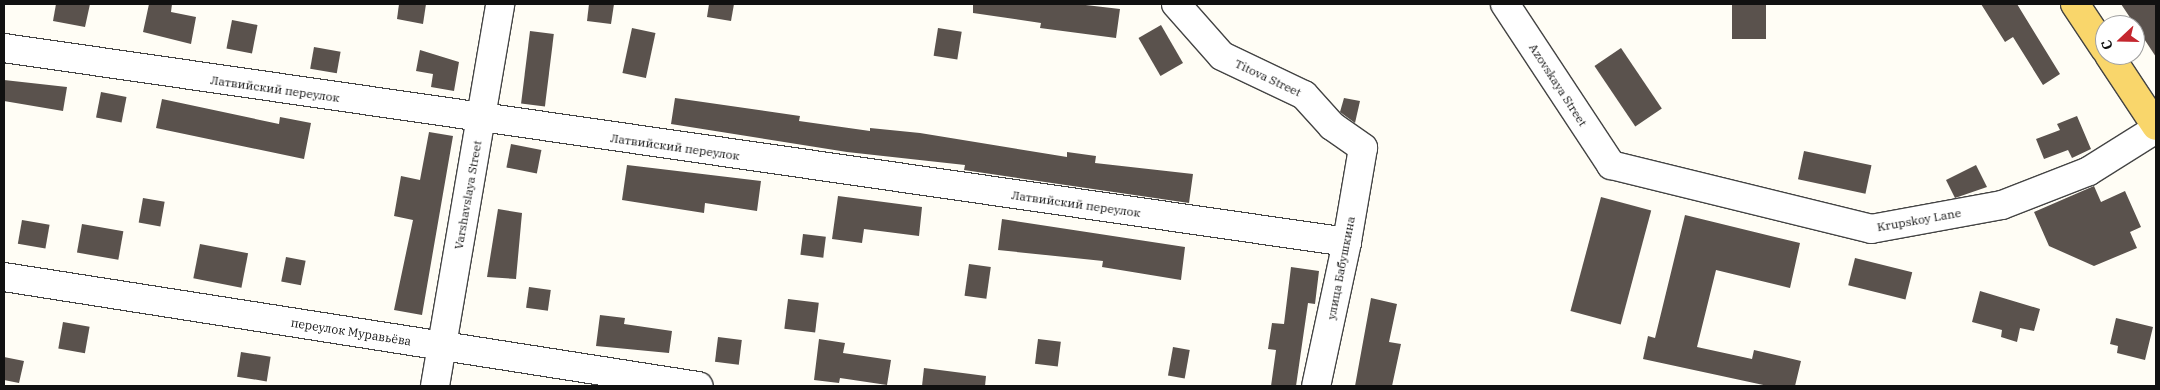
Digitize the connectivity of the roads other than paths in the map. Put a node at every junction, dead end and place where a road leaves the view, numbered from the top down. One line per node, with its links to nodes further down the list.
1 (500, 4): 8 (street, Varshavslaya Street)
2 (1176, 4): 10 (street, Titova Street)
3 (1505, 4): 11 (street, Azovskaya Street)
4 (2075, 4): 5 (main road)
5 (2095, 34)
6 (4, 48): 8 (street, Латвийский переулок)
7 (2115, 65): 9 (main road)
8 (480, 119): 12 (street, Латвийский переулок); 14 (street, Varshavslaya Street)
9 (2156, 128): 11 (street, Krupskoy Lane)
10 (1363, 148): 12 (street, улица Бабушкина)
11 (1611, 165)
12 (1347, 242): 17 (street, улица Бабушкина)
13 (4, 277): 14 (street, переулок Муравьёва)
14 (442, 347): 15 (street, Varshavslaya Street); 16 (street, переулок Муравьёва)
15 (436, 386)
16 (698, 386)
17 (1316, 386)

